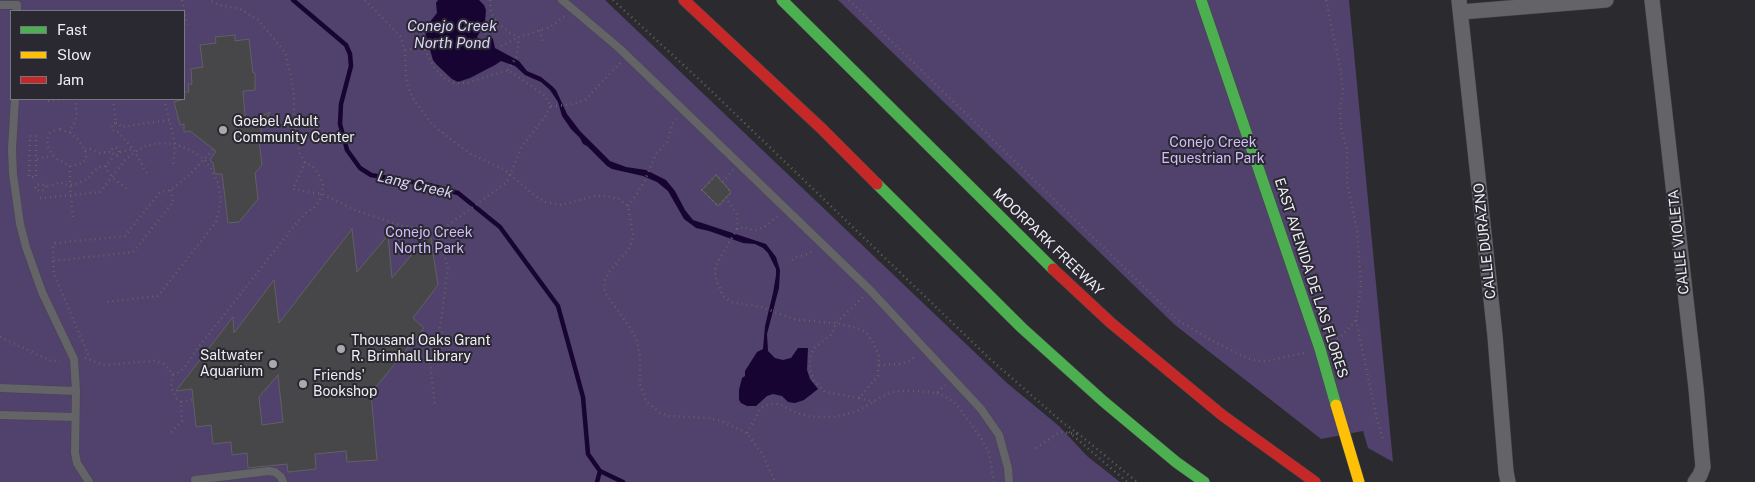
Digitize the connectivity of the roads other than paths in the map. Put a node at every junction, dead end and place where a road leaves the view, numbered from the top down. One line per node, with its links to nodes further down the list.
1 (562, 0): 18 (lane)
2 (684, 0): 19 (main road)
3 (782, 0): 20 (main road, MOORPARK FREEWAY)
4 (1200, 0): 21 (main road, EAST AVENIDA DE LAS FLORES)
5 (1606, 0): 9 (street)
6 (1652, 0): 23 (street, CALLE VIOLETA)
7 (0, 5): 8 (lane)
8 (17, 6)
9 (1460, 6): 22 (street, CALLE DURAZNO)
10 (15, 100): 12 (lane)
11 (0, 388): 12 (lane)
12 (76, 391): 14 (lane)
13 (0, 415): 14 (lane)
14 (76, 417): 16 (lane)
15 (195, 480): 17 (lane)
16 (89, 482)
17 (283, 482)
18 (1009, 482)
19 (1204, 482)
20 (1315, 482)
21 (1359, 482)
22 (1508, 482)
23 (1695, 482)

